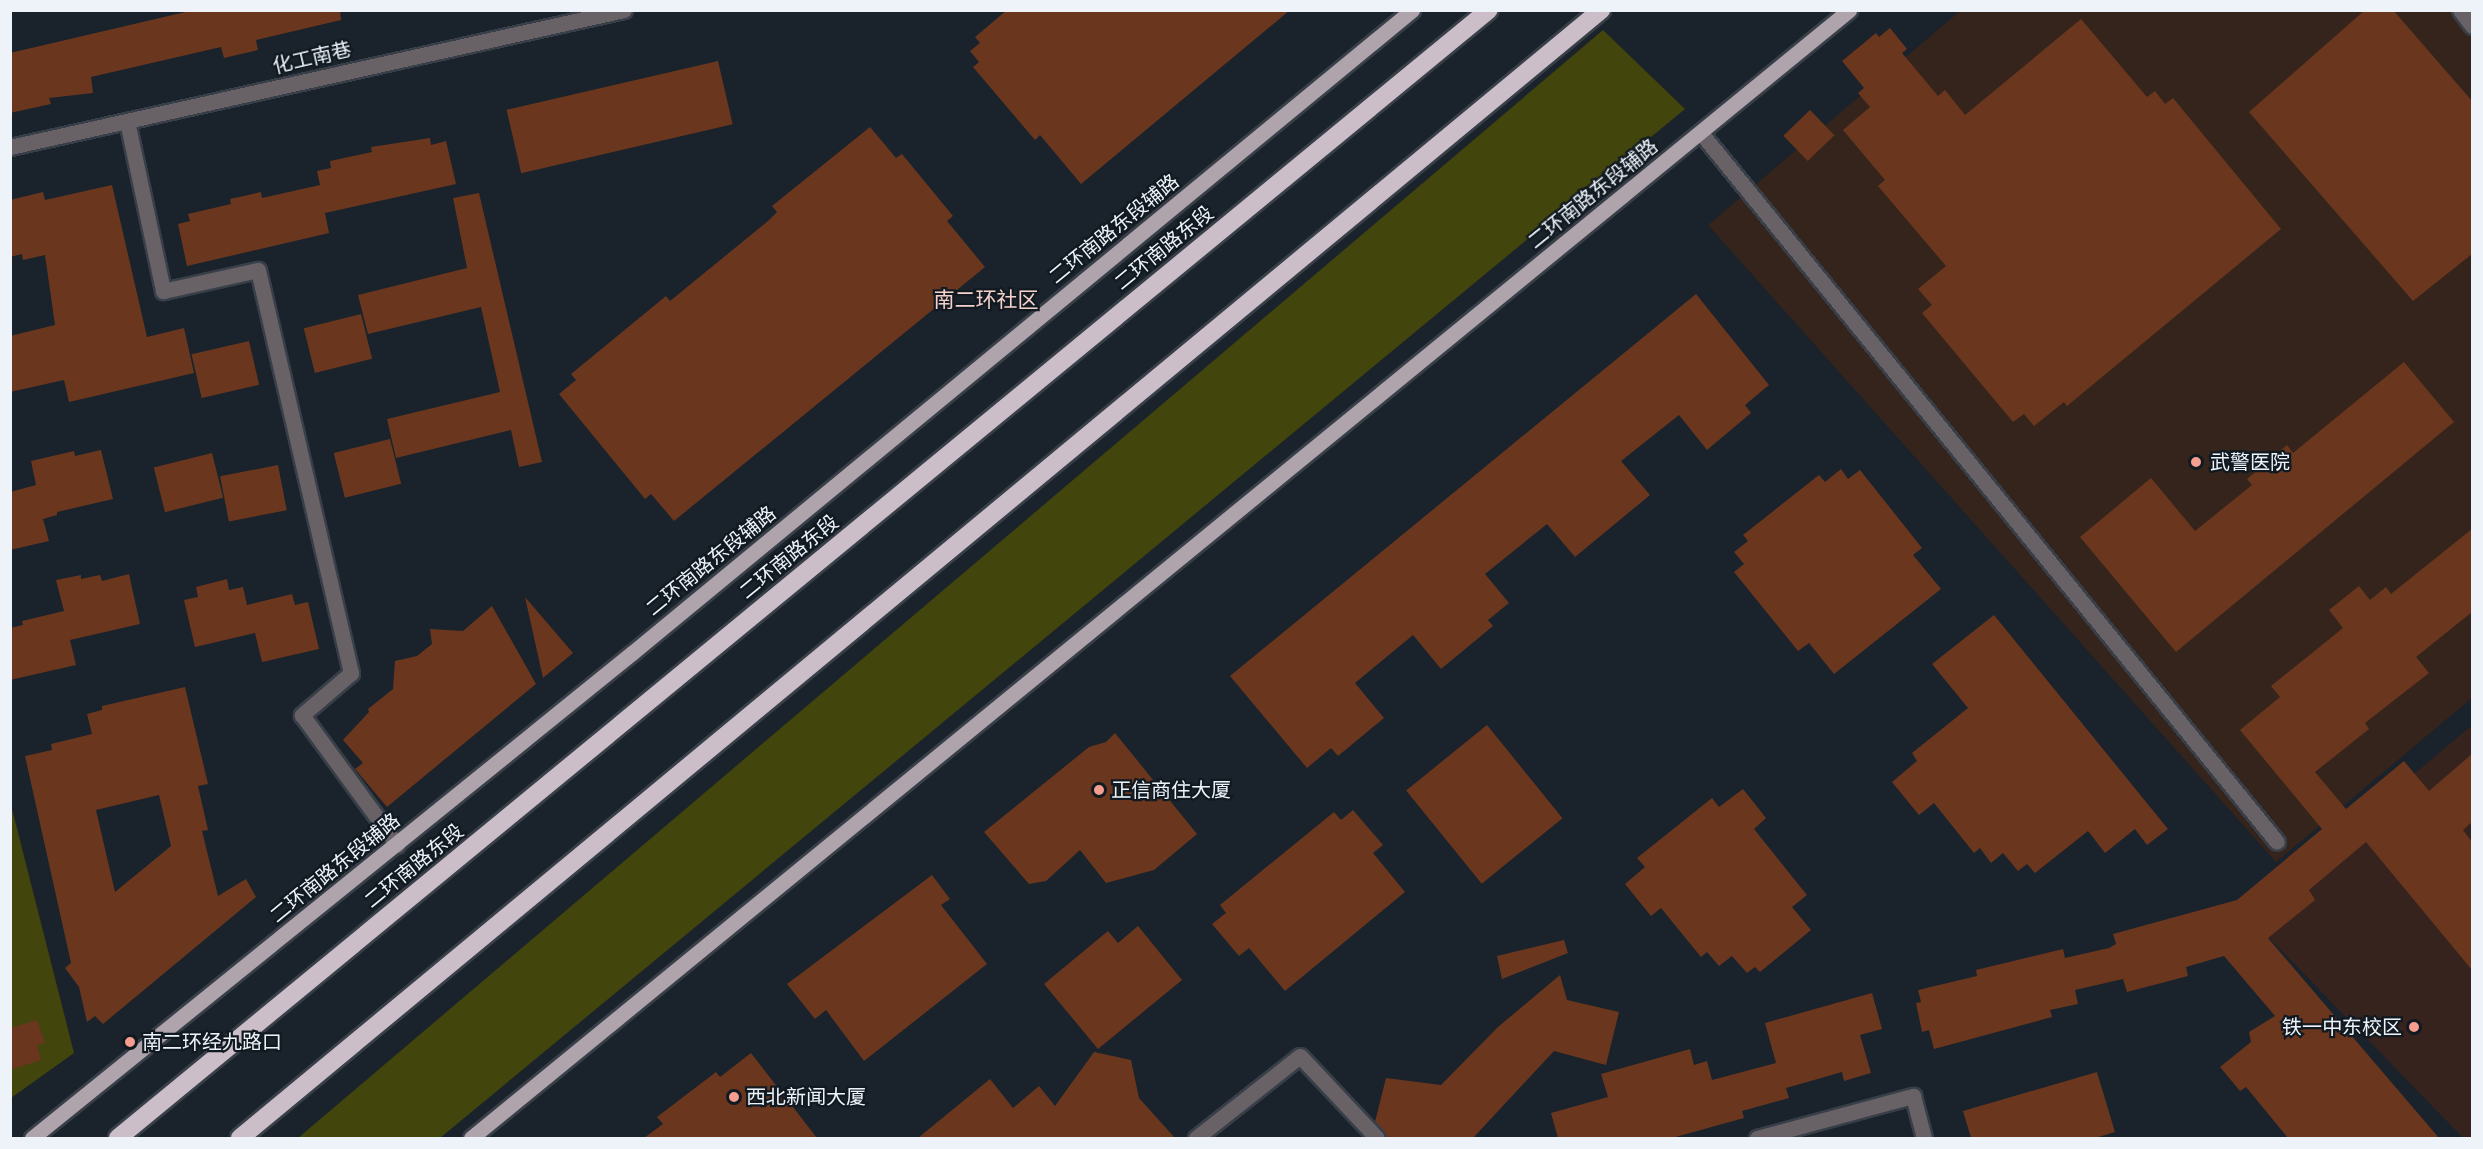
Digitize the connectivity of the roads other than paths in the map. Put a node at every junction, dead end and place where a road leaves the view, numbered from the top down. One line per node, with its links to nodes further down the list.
1 (624, 10): 8 (street, 化工南巷)
2 (1412, 10): 12 (main road, 二环南路东段辅路)
3 (1489, 10): 14 (highway, 二环南路东段)
4 (1601, 10): 15 (highway)
5 (1849, 10): 9 (main road, 二环南路东段辅路)
6 (2460, 10): 7 (street)
7 (2472, 26)
8 (127, 121): 10 (street, 化工南巷); 12 (street)
9 (1701, 133): 11 (street); 16 (main road, 二环南路东段辅路)
10 (10, 147)
11 (2277, 842)
12 (397, 845): 13 (main road, 二环南路东段辅路)
13 (32, 1138)
14 (118, 1138)
15 (240, 1138)
16 (471, 1138)
17 (1196, 1138): 18 (street)
18 (1377, 1138)
19 (1757, 1138): 20 (street)
20 (1924, 1138)

